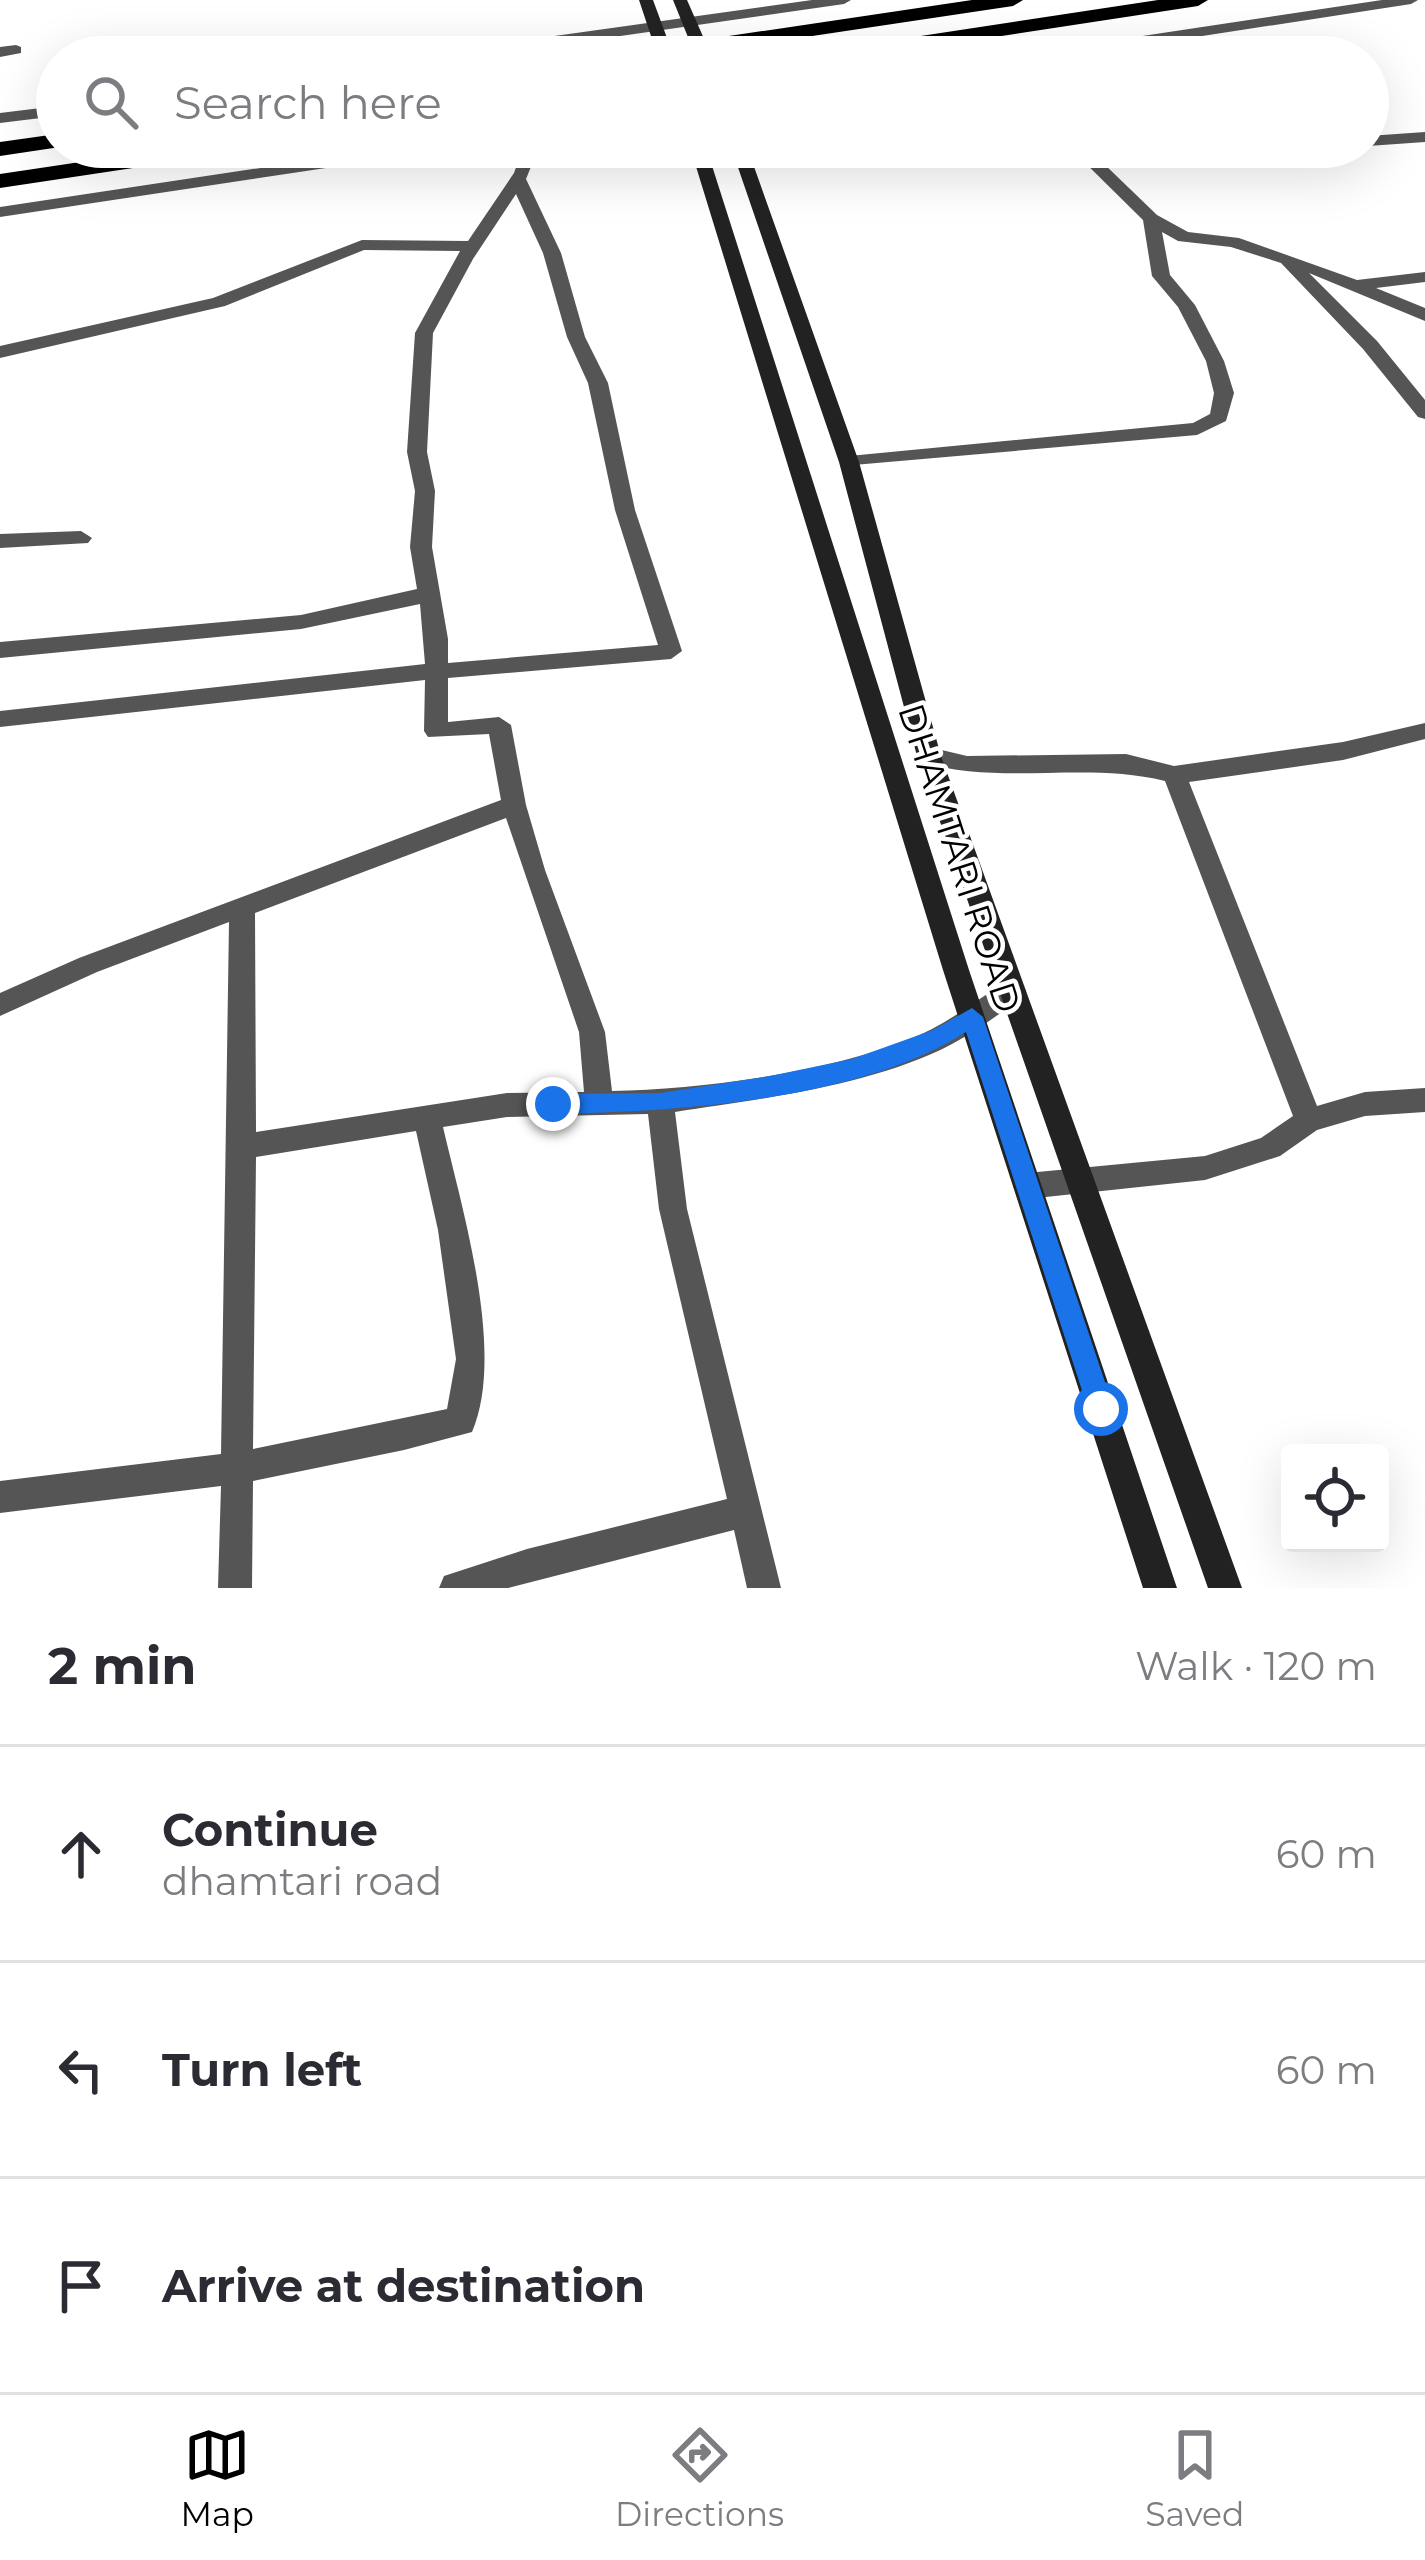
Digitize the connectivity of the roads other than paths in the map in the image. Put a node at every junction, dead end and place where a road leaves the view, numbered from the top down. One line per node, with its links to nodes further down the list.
1 (646, 0): 8 (main road)
2 (680, 0): 7 (main road)
3 (844, 0): 7 (street)
4 (1013, 0): 12 (highway)
5 (1198, 0): 13 (highway)
6 (1411, 0): 14 (street)
7 (689, 22): 8 (street); 11 (main road)
8 (655, 27): 9 (street); 10 (main road)
9 (590, 36)
10 (658, 36)
11 (695, 36)
12 (770, 36)
13 (961, 36)
14 (1174, 36)
15 (36, 113): 16 (street)
16 (0, 118)
17 (1425, 137): 18 (street)
18 (1389, 140)
19 (36, 144): 20 (highway)
20 (0, 149)
21 (86, 168): 28 (highway)
22 (293, 168): 29 (street)
23 (523, 168): 27 (street)
24 (705, 168): 52 (main road, DHAMTARI ROAD)
25 (746, 168): 38 (main road)
26 (1098, 168): 30 (street)
27 (518, 180): 31 (street); 43 (street)
28 (0, 181)
29 (0, 212)
30 (1150, 219): 32 (street); 38 (street)
31 (472, 246): 36 (street); 41 (street)
32 (1282, 257): 34 (street); 37 (street)
33 (1425, 277): 34 (street)
34 (1358, 285): 35 (street)
35 (1425, 315)
36 (0, 352)
37 (1425, 413)
38 (849, 462): 46 (main road)
39 (81, 538): 40 (street)
40 (0, 541)
41 (429, 592): 42 (street); 43 (street)
42 (0, 650)
43 (435, 671): 44 (street); 48 (street)
44 (0, 719)
45 (1425, 730): 47 (street)
46 (929, 756): 47 (street); 50 (main road)
47 (1174, 775): 57 (street)
48 (514, 805): 49 (street); 54 (street)
49 (242, 908): 51 (street); 58 (street)
50 (1013, 991): 52 (street); 59 (main road)
51 (0, 1005)
52 (972, 1017): 55 (street); 60 (main road, DHAMTARI ROAD)
53 (1425, 1100): 57 (street)
54 (599, 1102): 55 (street); 56 (street)
55 (660, 1102): 63 (street)
56 (427, 1120): 58 (street); 61 (street)
57 (1309, 1120): 59 (street)
58 (240, 1147): 61 (street)
59 (1079, 1177): 60 (street); 68 (main road)
60 (1028, 1186): 67 (main road, DHAMTARI ROAD)
61 (236, 1467): 62 (street); 64 (street)
62 (0, 1497)
63 (742, 1511): 65 (street); 66 (street)
64 (235, 1588)
65 (456, 1588)
66 (764, 1588)
67 (1160, 1588)
68 (1225, 1588)

